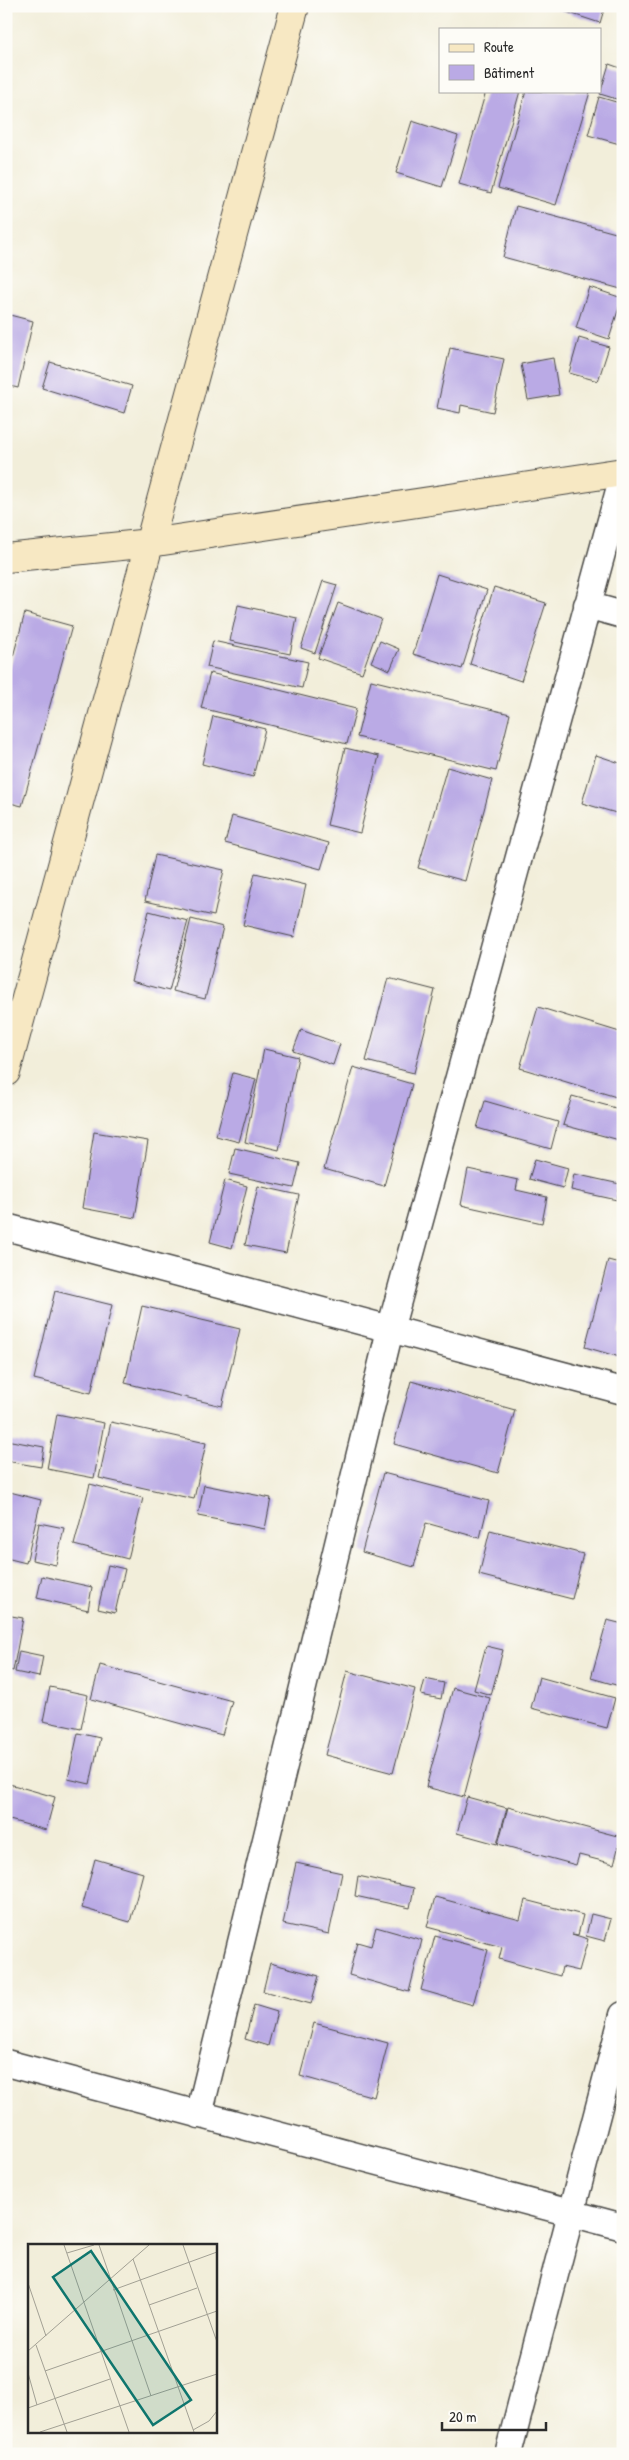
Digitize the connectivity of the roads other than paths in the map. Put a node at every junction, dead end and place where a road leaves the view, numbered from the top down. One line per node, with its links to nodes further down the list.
1 (295, 6): 4 (street)
2 (623, 472): 4 (street)
3 (623, 476): 6 (street)
4 (150, 543): 5 (street); 8 (street)
5 (6, 558)
6 (587, 605): 7 (street); 10 (street)
7 (623, 615)
8 (6, 1072)
9 (6, 1227): 10 (street)
10 (390, 1330): 11 (street); 14 (street)
11 (623, 1391)
12 (623, 2015): 15 (street)
13 (6, 2063): 14 (street)
14 (199, 2114): 15 (street)
15 (571, 2213): 16 (street); 17 (street)
16 (623, 2227)
17 (508, 2454)

